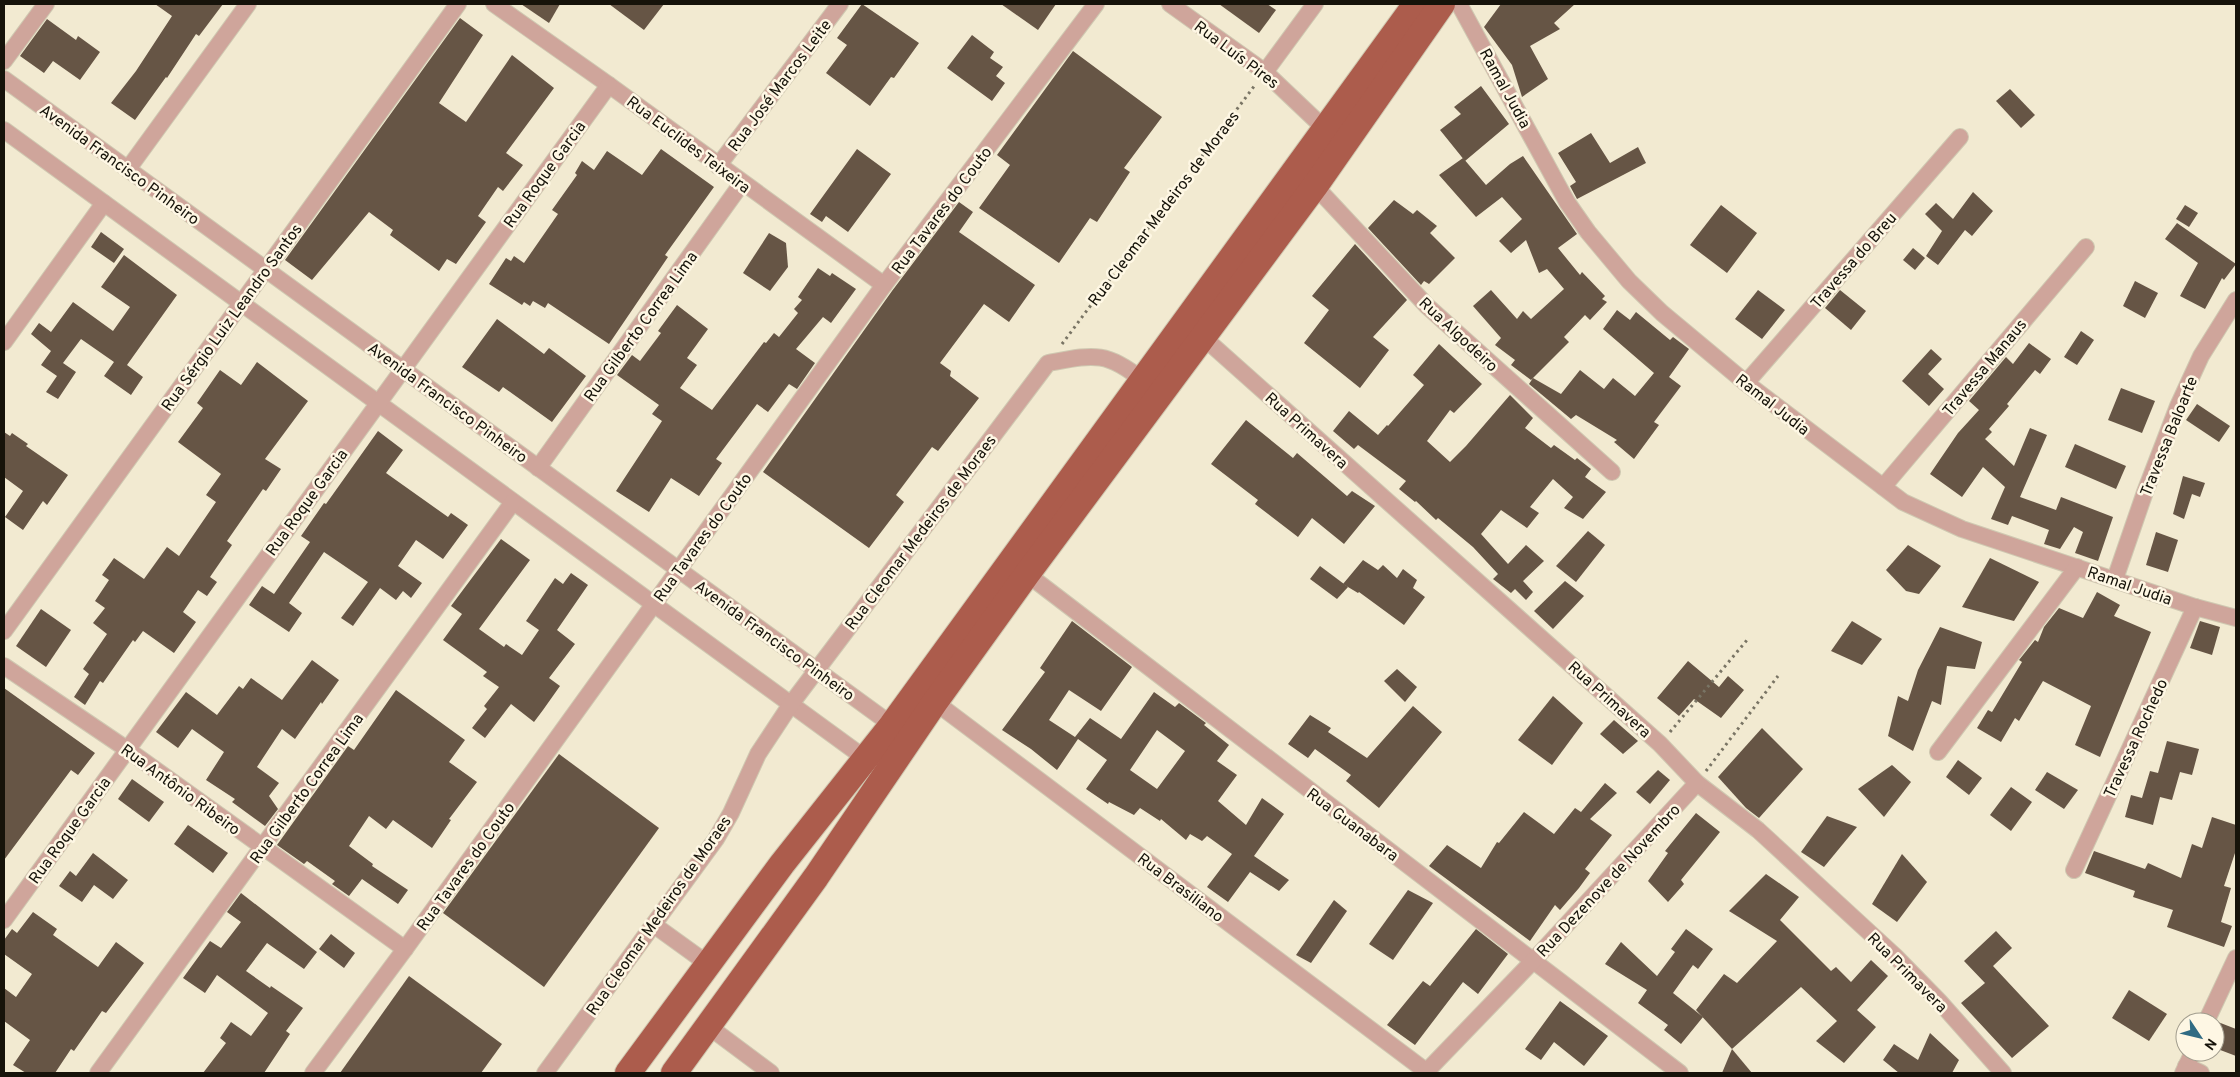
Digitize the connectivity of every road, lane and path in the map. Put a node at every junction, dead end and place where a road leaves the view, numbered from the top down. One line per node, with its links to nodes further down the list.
1 (46, 4): 12 (street)
2 (248, 4): 20 (street)
3 (458, 4): 25 (street, Rua Sérgio Luiz Leandro Santos)
4 (494, 4): 15 (street, Rua Euclides Teixeira)
5 (840, 4): 19 (street, Rua José Marcos Leite)
6 (1096, 4): 26 (street, Rua Tavares do Couto)
7 (1170, 4): 13 (street, Rua Luís Pires)
8 (1315, 4): 13 (street)
9 (1416, 4): 16 (highway)
10 (1442, 4): 22 (highway)
11 (1459, 4): 34 (street, Ramal Judia)
12 (4, 61)
13 (1265, 72): 16 (street, Rua Luís Pires); 31 (path, Rua Cleomar Medeiros de Moraes)
14 (4, 79): 20 (street, Avenida Francisco Pinheiro)
15 (609, 85): 19 (street, Rua Euclides Teixeira); 32 (street, Rua Roque Garcia)
16 (1324, 128): 33 (highway)
17 (4, 130): 23 (street)
18 (1960, 138): 34 (street, Travessa do Breu)
19 (718, 166): 21 (street, Rua Euclides Teixeira)
20 (128, 170): 25 (street, Avenida Francisco Pinheiro)
21 (742, 184): 26 (street, Rua Euclides Teixeira); 36 (street, Rua Gilberto Correa Lima)
22 (1315, 186): 29 (highway); 37 (street, Rua Algodeiro)
23 (104, 203): 28 (street); 30 (street)
24 (2086, 247): 38 (street, Travessa Manaus)
25 (265, 269): 28 (street, Rua Sérgio Luiz Leandro Santos); 32 (street, Avenida Francisco Pinheiro)
26 (884, 286): 41 (street, Rua Tavares do Couto)
27 (2236, 300): 43 (street, Travessa Baloarte)
28 (241, 302): 35 (street); 47 (street, Rua Sérgio Luiz Leandro Santos)
29 (1203, 338): 42 (highway); 55 (street, Rua Primavera)
30 (4, 342)
31 (1048, 363): 33 (street); 50 (street, Rua Cleomar Medeiros de Moraes)
32 (402, 369): 35 (street, Rua Roque Garcia); 36 (street, Avenida Francisco Pinheiro)
33 (1142, 380): 54 (highway)
34 (1746, 384): 38 (street, Ramal Judia)
35 (378, 403): 39 (street); 56 (street, Rua Roque Garcia)
36 (538, 468): 41 (street, Avenida Francisco Pinheiro)
37 (1612, 472)
38 (1882, 487): 40 (street, Ramal Judia)
39 (513, 502): 44 (street); 60 (street, Rua Gilberto Correa Lima)
40 (2077, 567): 43 (street, Ramal Judia); 57 (street)
41 (678, 569): 44 (street, Rua Tavares do Couto); 50 (street, Avenida Francisco Pinheiro)
42 (1027, 574): 52 (highway); 68 (street, Rua Guanabara)
43 (2115, 579): 45 (street, Ramal Judia)
44 (653, 604): 53 (street); 66 (street, Rua Tavares do Couto)
45 (2195, 607): 46 (street, Ramal Judia); 62 (street, Travessa Rochedo)
46 (2234, 614)
47 (4, 631)
48 (1746, 640): 55 (path)
49 (4, 666): 56 (street, Rua Antônio Ribeiro)
50 (816, 670): 53 (street, Rua Cleomar Medeiros de Moraes); 54 (street, Avenida Francisco Pinheiro)
51 (1778, 676): 59 (path)
52 (935, 702): 63 (highway); 74 (street, Rua Brasiliano)
53 (791, 704): 58 (street); 65 (street, Rua Cleomar Medeiros de Moraes)
54 (892, 725): 58 (highway)
55 (1660, 744): 59 (street, Rua Primavera)
56 (128, 750): 60 (street, Rua Antônio Ribeiro); 64 (street, Rua Roque Garcia)
57 (1938, 752)
58 (866, 759): 61 (highway)
59 (1697, 783): 68 (street, Rua Dezenove de Novembro); 81 (street, Rua Primavera)
60 (263, 848): 66 (street, Rua Antônio Ribeiro); 75 (street, Rua Gilberto Correa Lima)
61 (782, 864): 63 (highway); 69 (highway)
62 (2074, 870)
63 (808, 887): 71 (highway)
64 (4, 920)
65 (654, 925): 69 (street); 77 (street, Rua Cleomar Medeiros de Moraes)
66 (405, 949): 76 (street, Rua Tavares do Couto)
67 (2236, 958): 70 (street)
68 (1533, 961): 74 (street, Rua Dezenove de Novembro); 80 (street, Rua Guanabara)
69 (708, 964): 73 (highway)
70 (2211, 1012)
71 (708, 1026): 78 (highway); 79 (street)
72 (2187, 1064): 82 (street)
73 (632, 1070)
74 (1426, 1072)
75 (98, 1073)
76 (313, 1073)
77 (545, 1073)
78 (674, 1073)
79 (771, 1073)
80 (1680, 1073)
81 (2003, 1073)
82 (2201, 1073)

